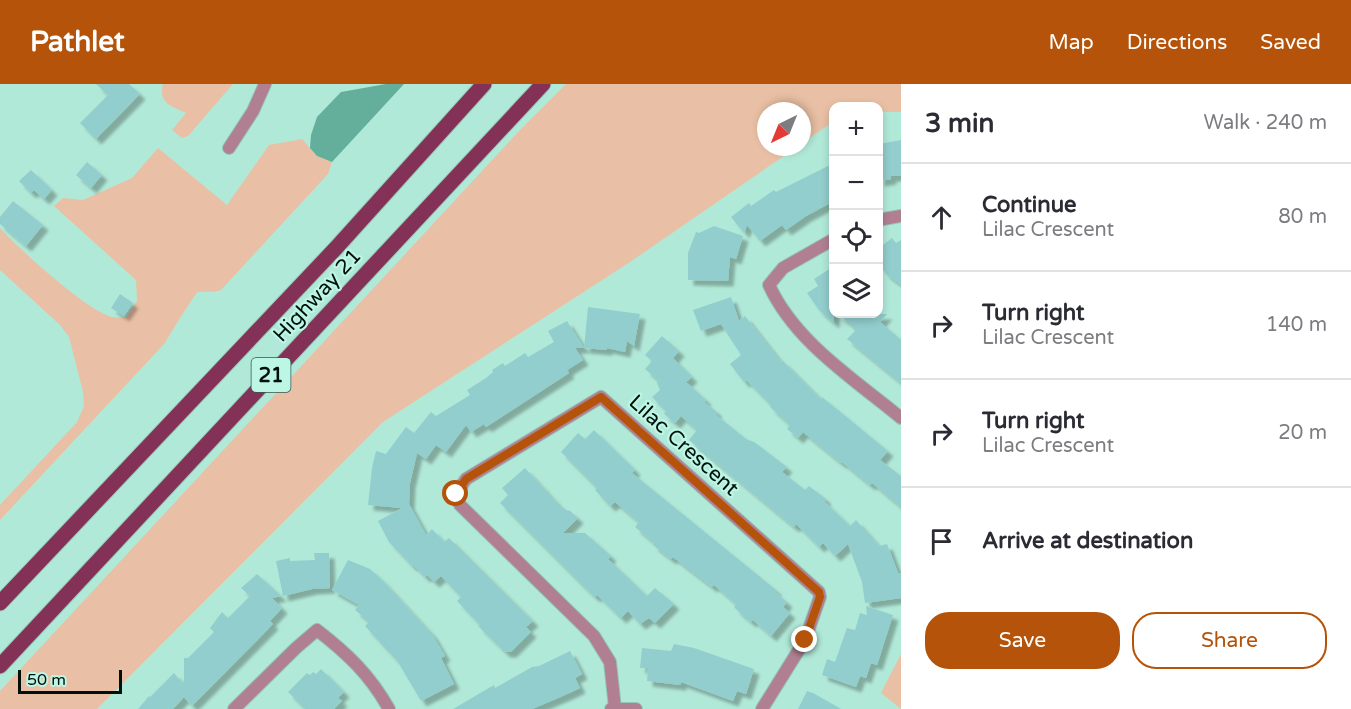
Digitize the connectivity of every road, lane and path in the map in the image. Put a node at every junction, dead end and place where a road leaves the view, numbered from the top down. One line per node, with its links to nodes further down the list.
1 (265, 84): 4 (street)
2 (484, 84): 9 (main road, Highway 21 / 21)
3 (543, 84): 10 (main road, Highway 21 / 21)
4 (229, 148)
5 (901, 216): 6 (street)
6 (883, 219)
7 (829, 242): 8 (street)
8 (901, 418)
9 (0, 603)
10 (0, 666)
11 (613, 708): 14 (street); 15 (street, Lilac Crescent)
12 (234, 709): 13 (street)
13 (389, 709)
14 (636, 709)
15 (762, 709)

